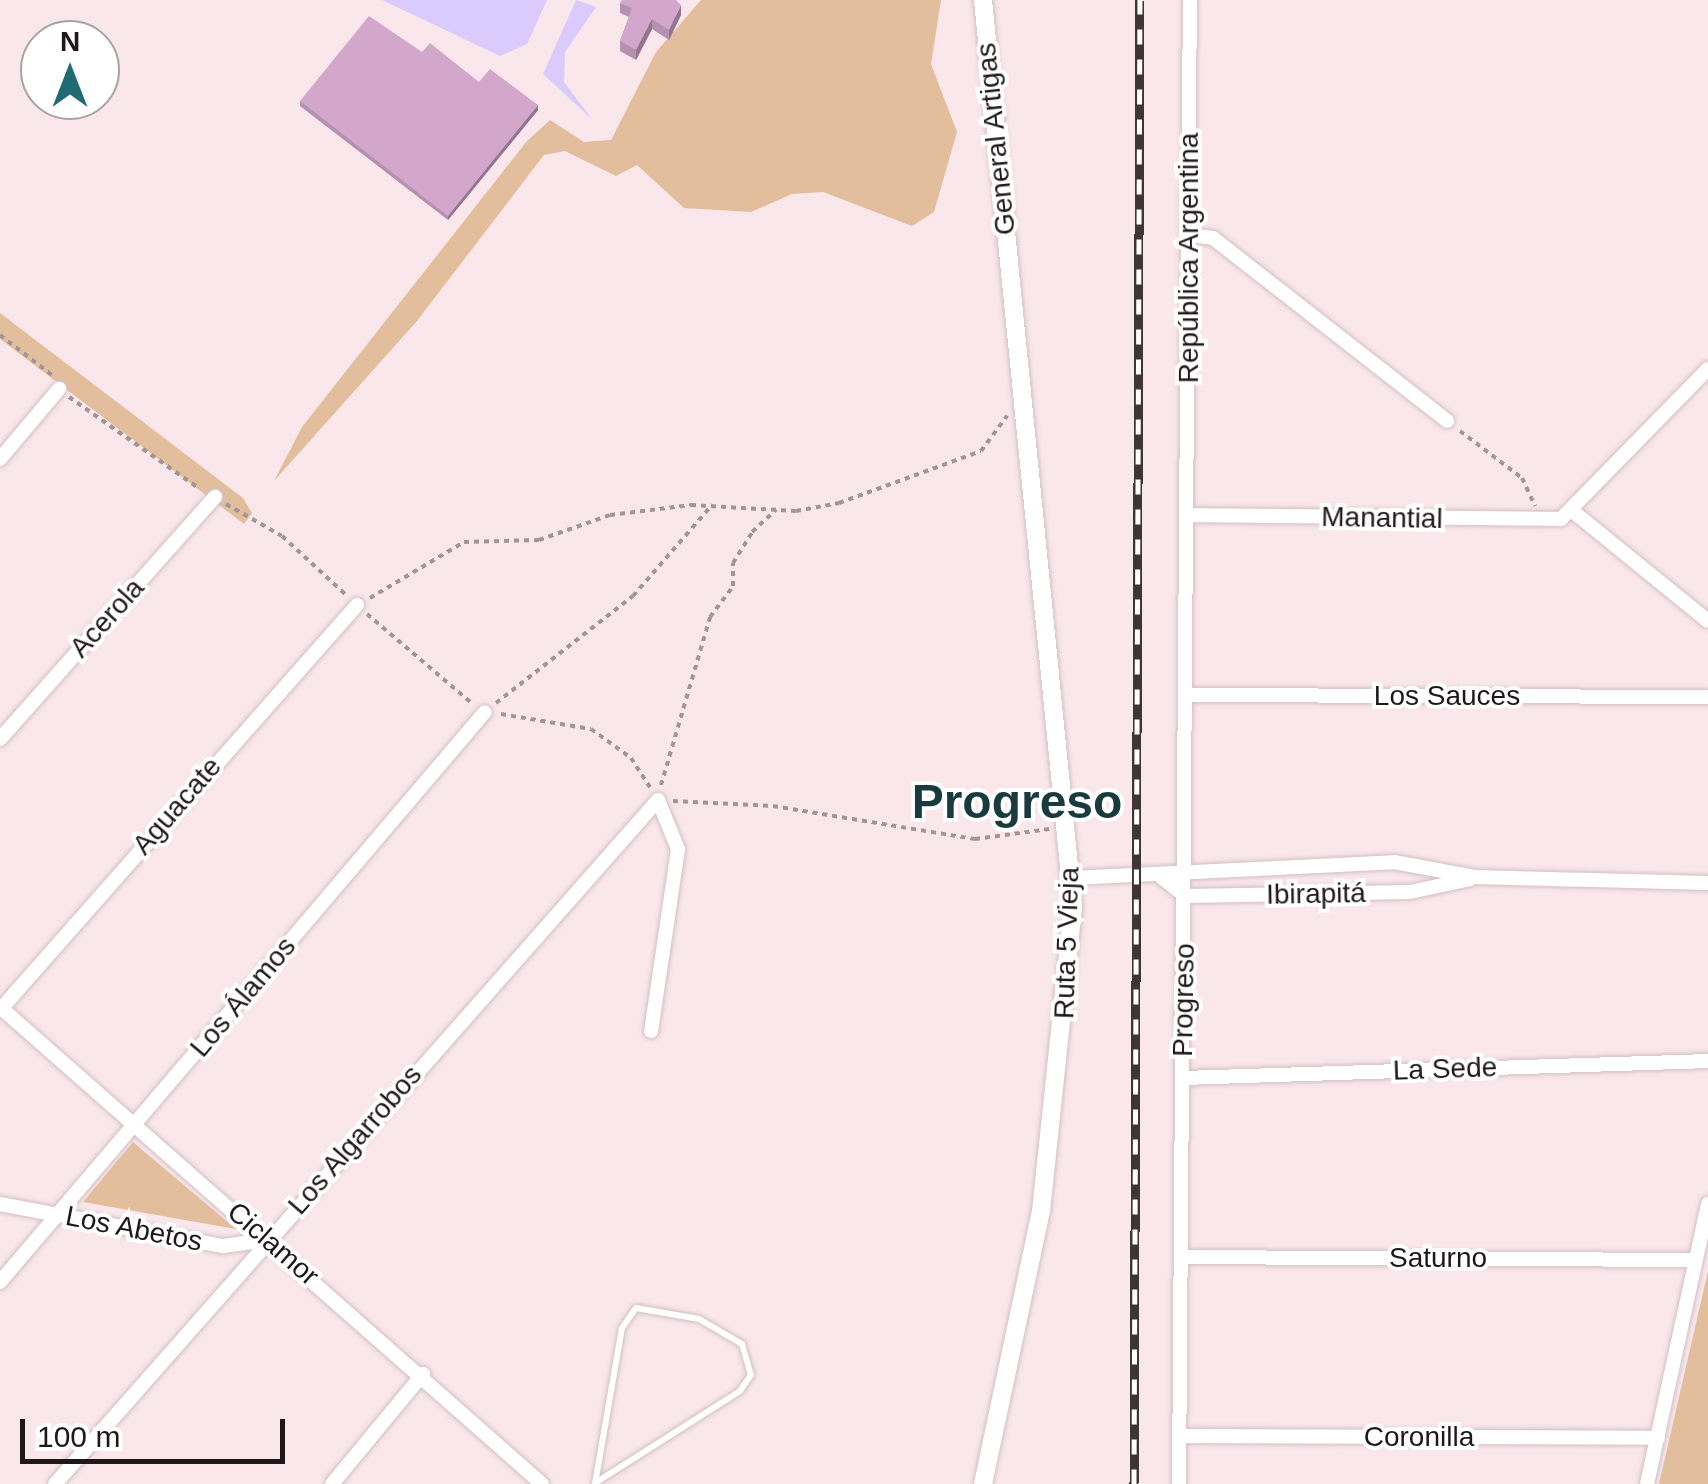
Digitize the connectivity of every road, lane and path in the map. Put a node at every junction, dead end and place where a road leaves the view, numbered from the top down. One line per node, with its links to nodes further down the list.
1 (983, 0): 4 (street, General Artigas)
2 (1190, 0): 3 (street, República Argentina)
3 (1189, 235): 9 (street); 15 (street, República Argentina)
4 (1010, 278): 7 (street, Ruta 5 Vieja)
5 (0, 335): 8 (path)
6 (1708, 369): 14 (street)
7 (1022, 382): 13 (path); 24 (street, Ruta 5 Vieja)
8 (58, 389): 10 (street); 11 (path)
9 (1447, 421): 16 (path)
10 (0, 459)
11 (215, 497): 17 (path); 22 (street, Acerola)
12 (712, 505): 13 (path); 17 (path); 21 (path)
13 (778, 509): 23 (path)
14 (1575, 513): 16 (street, Manantial); 18 (street)
15 (1188, 515): 16 (street, Manantial); 19 (street, Progreso)
16 (1535, 520)
17 (357, 605): 21 (path); 31 (street, Aguacate)
18 (1708, 622)
19 (1186, 695): 20 (street, Los Sauces); 25 (street, Progreso)
20 (1708, 697)
21 (485, 712): 23 (path); 35 (street, Los Álamos)
22 (0, 739)
23 (658, 800): 24 (path); 32 (street); 39 (street, Los Algarrobos)
24 (1067, 823): 28 (street, Ruta 5 Vieja)
25 (1185, 866): 26 (street, Ibirapitá); 27 (street, Ibirapitá); 30 (street, Progreso)
26 (1160, 877): 28 (street, Ibirapitá); 30 (street)
27 (1476, 877): 29 (street, Ibirapitá); 30 (street, Ibirapitá)
28 (1072, 878): 50 (street, Ruta 5 Vieja)
29 (1708, 882)
30 (1185, 896): 34 (street, Progreso)
31 (0, 1009): 35 (street, Ciclamor)
32 (651, 1030)
33 (1708, 1061): 34 (street, La Sede)
34 (1183, 1078): 40 (street, Progreso)
35 (135, 1124): 38 (street, Los Álamos); 39 (street, Ciclamor)
36 (0, 1204): 38 (street, Los Abetos)
37 (1708, 1204): 41 (street)
38 (56, 1214): 39 (street, Los Abetos); 42 (street, Los Álamos)
39 (269, 1240): 43 (street, Ciclamor); 46 (street, Los Algarrobos)
40 (1181, 1257): 41 (street, Saturno); 44 (street, Progreso)
41 (1694, 1260): 45 (street)
42 (0, 1282)
43 (424, 1374): 47 (street); 48 (street, Ciclamor)
44 (1180, 1436): 45 (street, Coronilla); 51 (street, Progreso)
45 (1658, 1438): 52 (street)
46 (55, 1484)
47 (332, 1484)
48 (542, 1484)
49 (595, 1484): 49 (lane)
50 (983, 1484)
51 (1179, 1484)
52 (1647, 1484)

